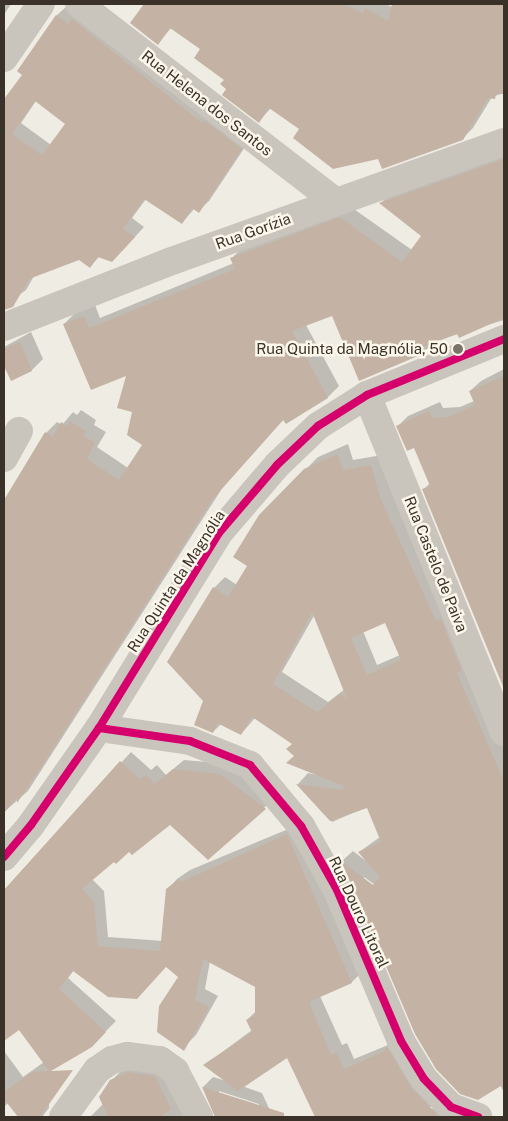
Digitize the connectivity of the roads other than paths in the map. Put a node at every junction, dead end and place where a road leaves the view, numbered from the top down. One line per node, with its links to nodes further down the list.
1 (41, 4): 3 (street)
2 (78, 4): 5 (street, Rua Helena dos Santos)
3 (4, 58)
4 (504, 142): 5 (street, Rua Gorízia)
5 (335, 201): 6 (street, Rua Gorízia)
6 (4, 327)
7 (504, 339): 8 (street, Rua Quinta da Magnólia)
8 (368, 395): 11 (street, Rua Quinta da Magnólia); 12 (street, Rua Castelo de Paiva)
9 (18, 431): 10 (street)
10 (4, 458)
11 (99, 728): 13 (street, Rua Quinta da Magnólia); 16 (street, Rua Douro Litoral)
12 (504, 732)
13 (4, 857)
14 (63, 1117): 15 (street)
15 (199, 1117)
16 (478, 1117)

